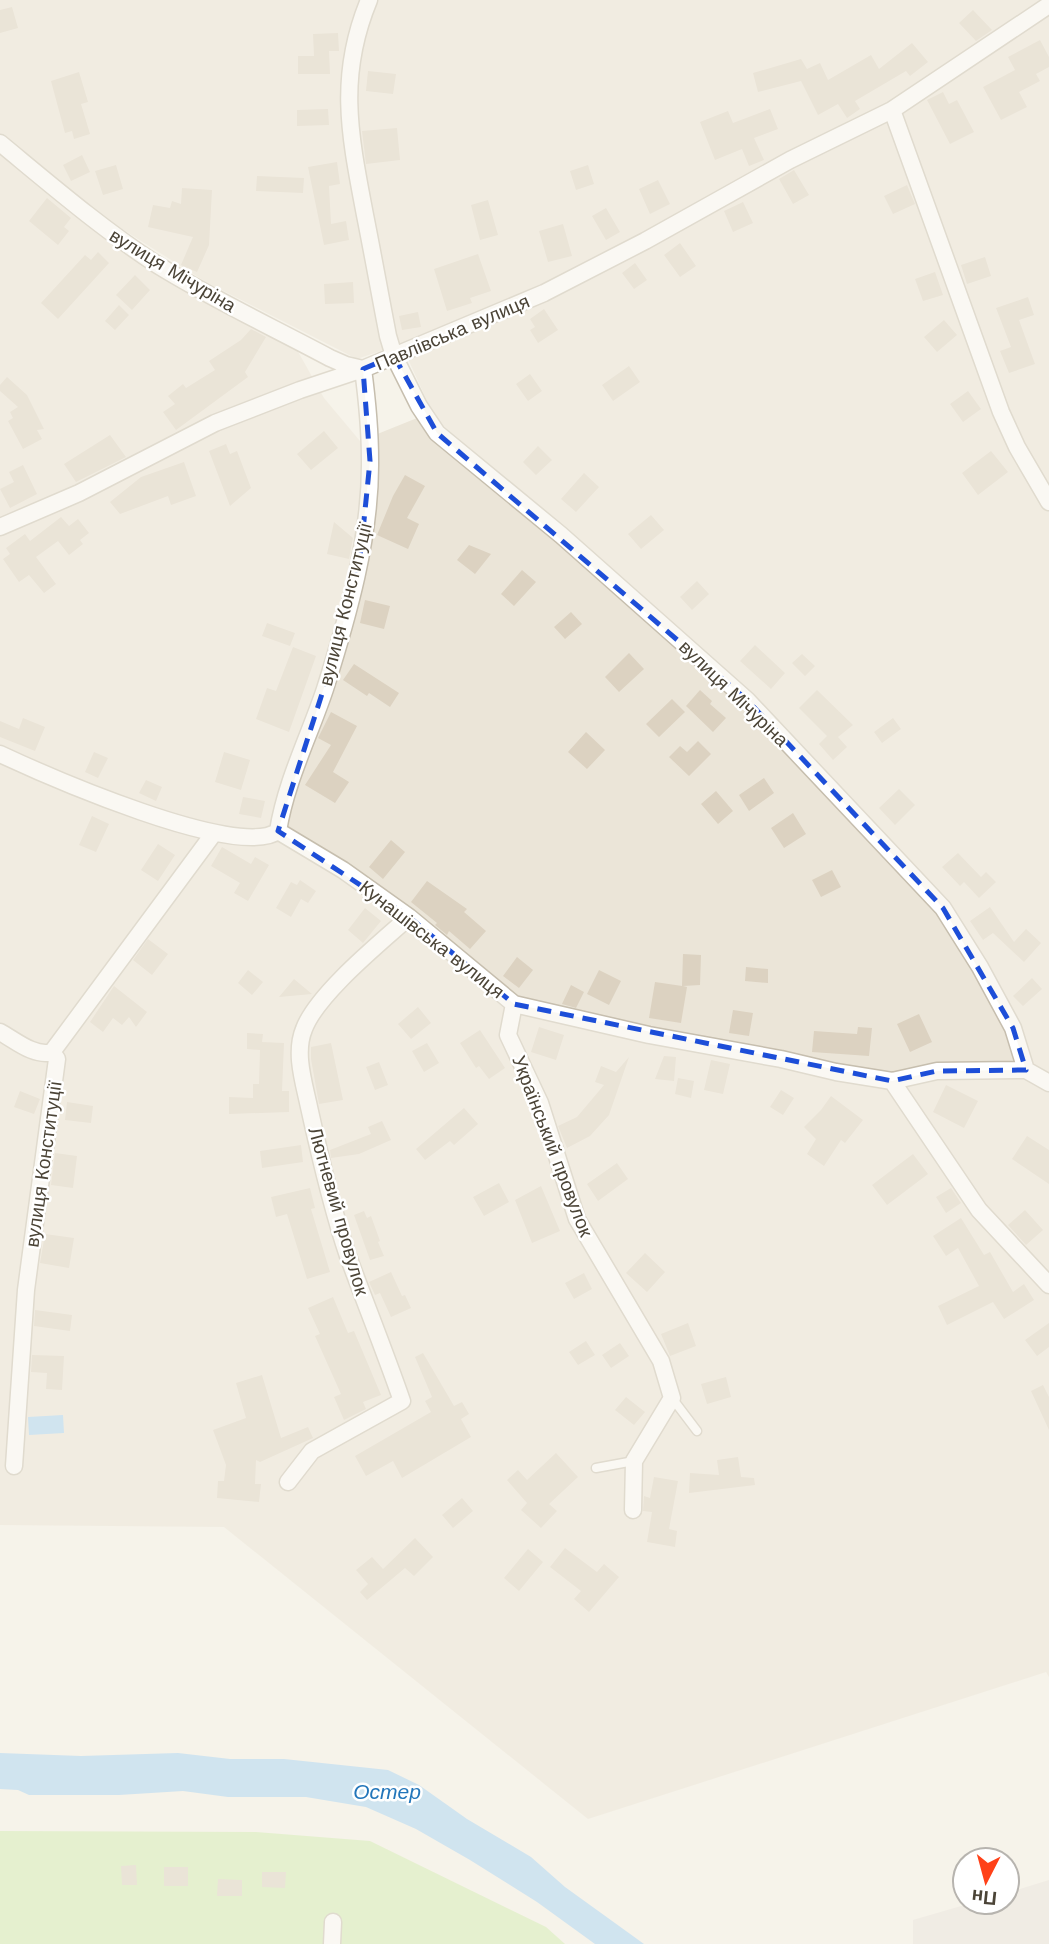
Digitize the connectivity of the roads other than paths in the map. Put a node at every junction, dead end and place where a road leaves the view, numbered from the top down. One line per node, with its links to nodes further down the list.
1 (369, 0): 5 (street)
2 (1049, 5): 3 (street, Павлівська вулиця)
3 (892, 110): 5 (street, Павлівська вулиця); 7 (street)
4 (0, 143): 6 (street, вулиця Мічуріна)
5 (394, 356): 6 (street, Павлівська вулиця); 16 (street, вулиця Мічуріна)
6 (363, 369): 8 (street, Павлівська вулиця); 10 (street, вулиця Конституції)
7 (1049, 502)
8 (0, 527)
9 (0, 754): 11 (street)
10 (278, 831): 11 (street); 12 (street, Кунашівська вулиця)
11 (214, 833): 15 (street, вулиця Конституції)
12 (409, 917): 13 (street, Кунашівська вулиця); 25 (street, Лютневий провулок)
13 (514, 1004): 17 (street, Кунашівська вулиця); 20 (street, Український провулок)
14 (0, 1032): 15 (street)
15 (52, 1052): 23 (street, вулиця Конституції)
16 (1026, 1070): 17 (street, Кунашівська вулиця); 18 (street)
17 (892, 1081): 19 (street)
18 (1049, 1083)
19 (1049, 1285)
20 (672, 1398): 21 (lane); 22 (street)
21 (697, 1431)
22 (634, 1461): 24 (lane); 26 (street)
23 (14, 1466)
24 (596, 1468)
25 (288, 1482)
26 (633, 1510)
27 (333, 1923): 28 (street)
28 (332, 1944)

